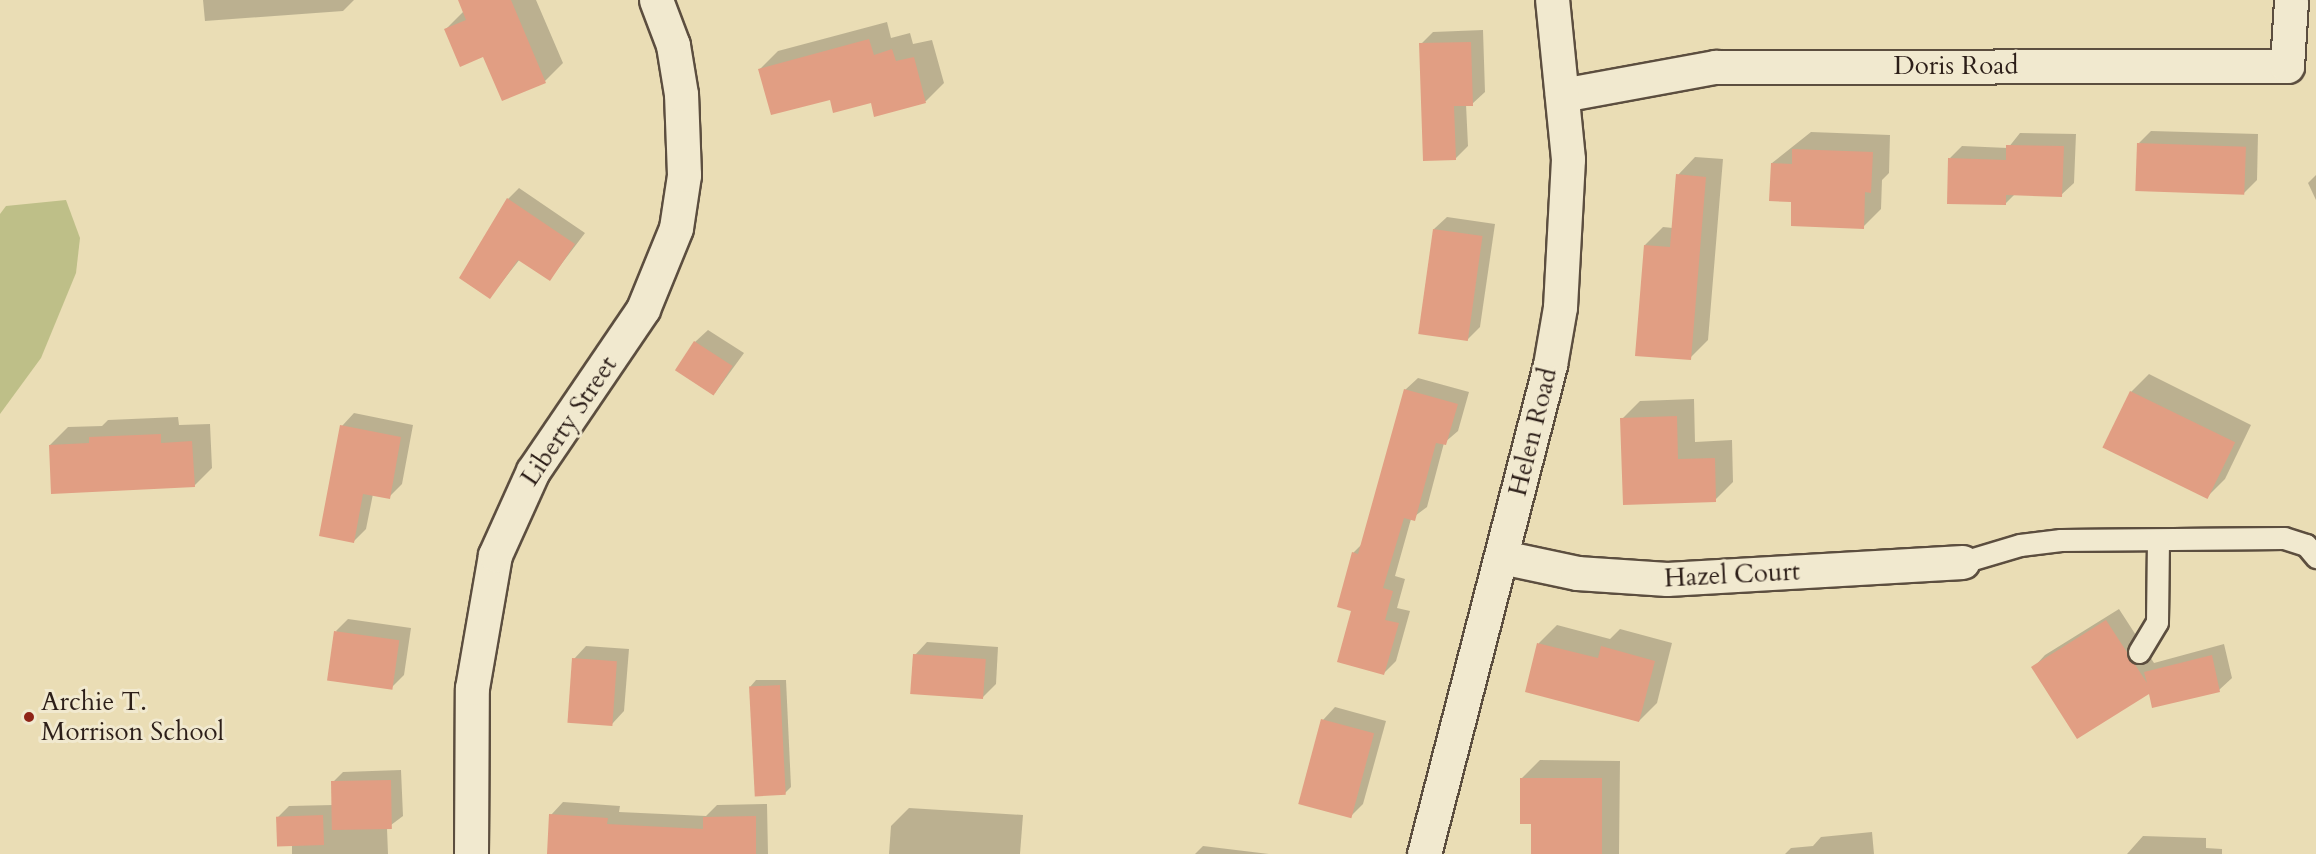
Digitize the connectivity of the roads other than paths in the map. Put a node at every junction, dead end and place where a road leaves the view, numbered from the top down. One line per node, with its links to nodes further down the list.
1 (656, 0): 10 (street, Liberty Street)
2 (1552, 0): 4 (street, Helen Road)
3 (2291, 0): 4 (street, Doris Road)
4 (1562, 95): 6 (street, Helen Road)
5 (2158, 540): 7 (lane); 8 (lane); 9 (lane)
6 (1502, 557): 8 (street, Hazel Court); 11 (street, Helen Road)
7 (2316, 557)
8 (1963, 562)
9 (2139, 652)
10 (471, 854)
11 (1424, 854)

